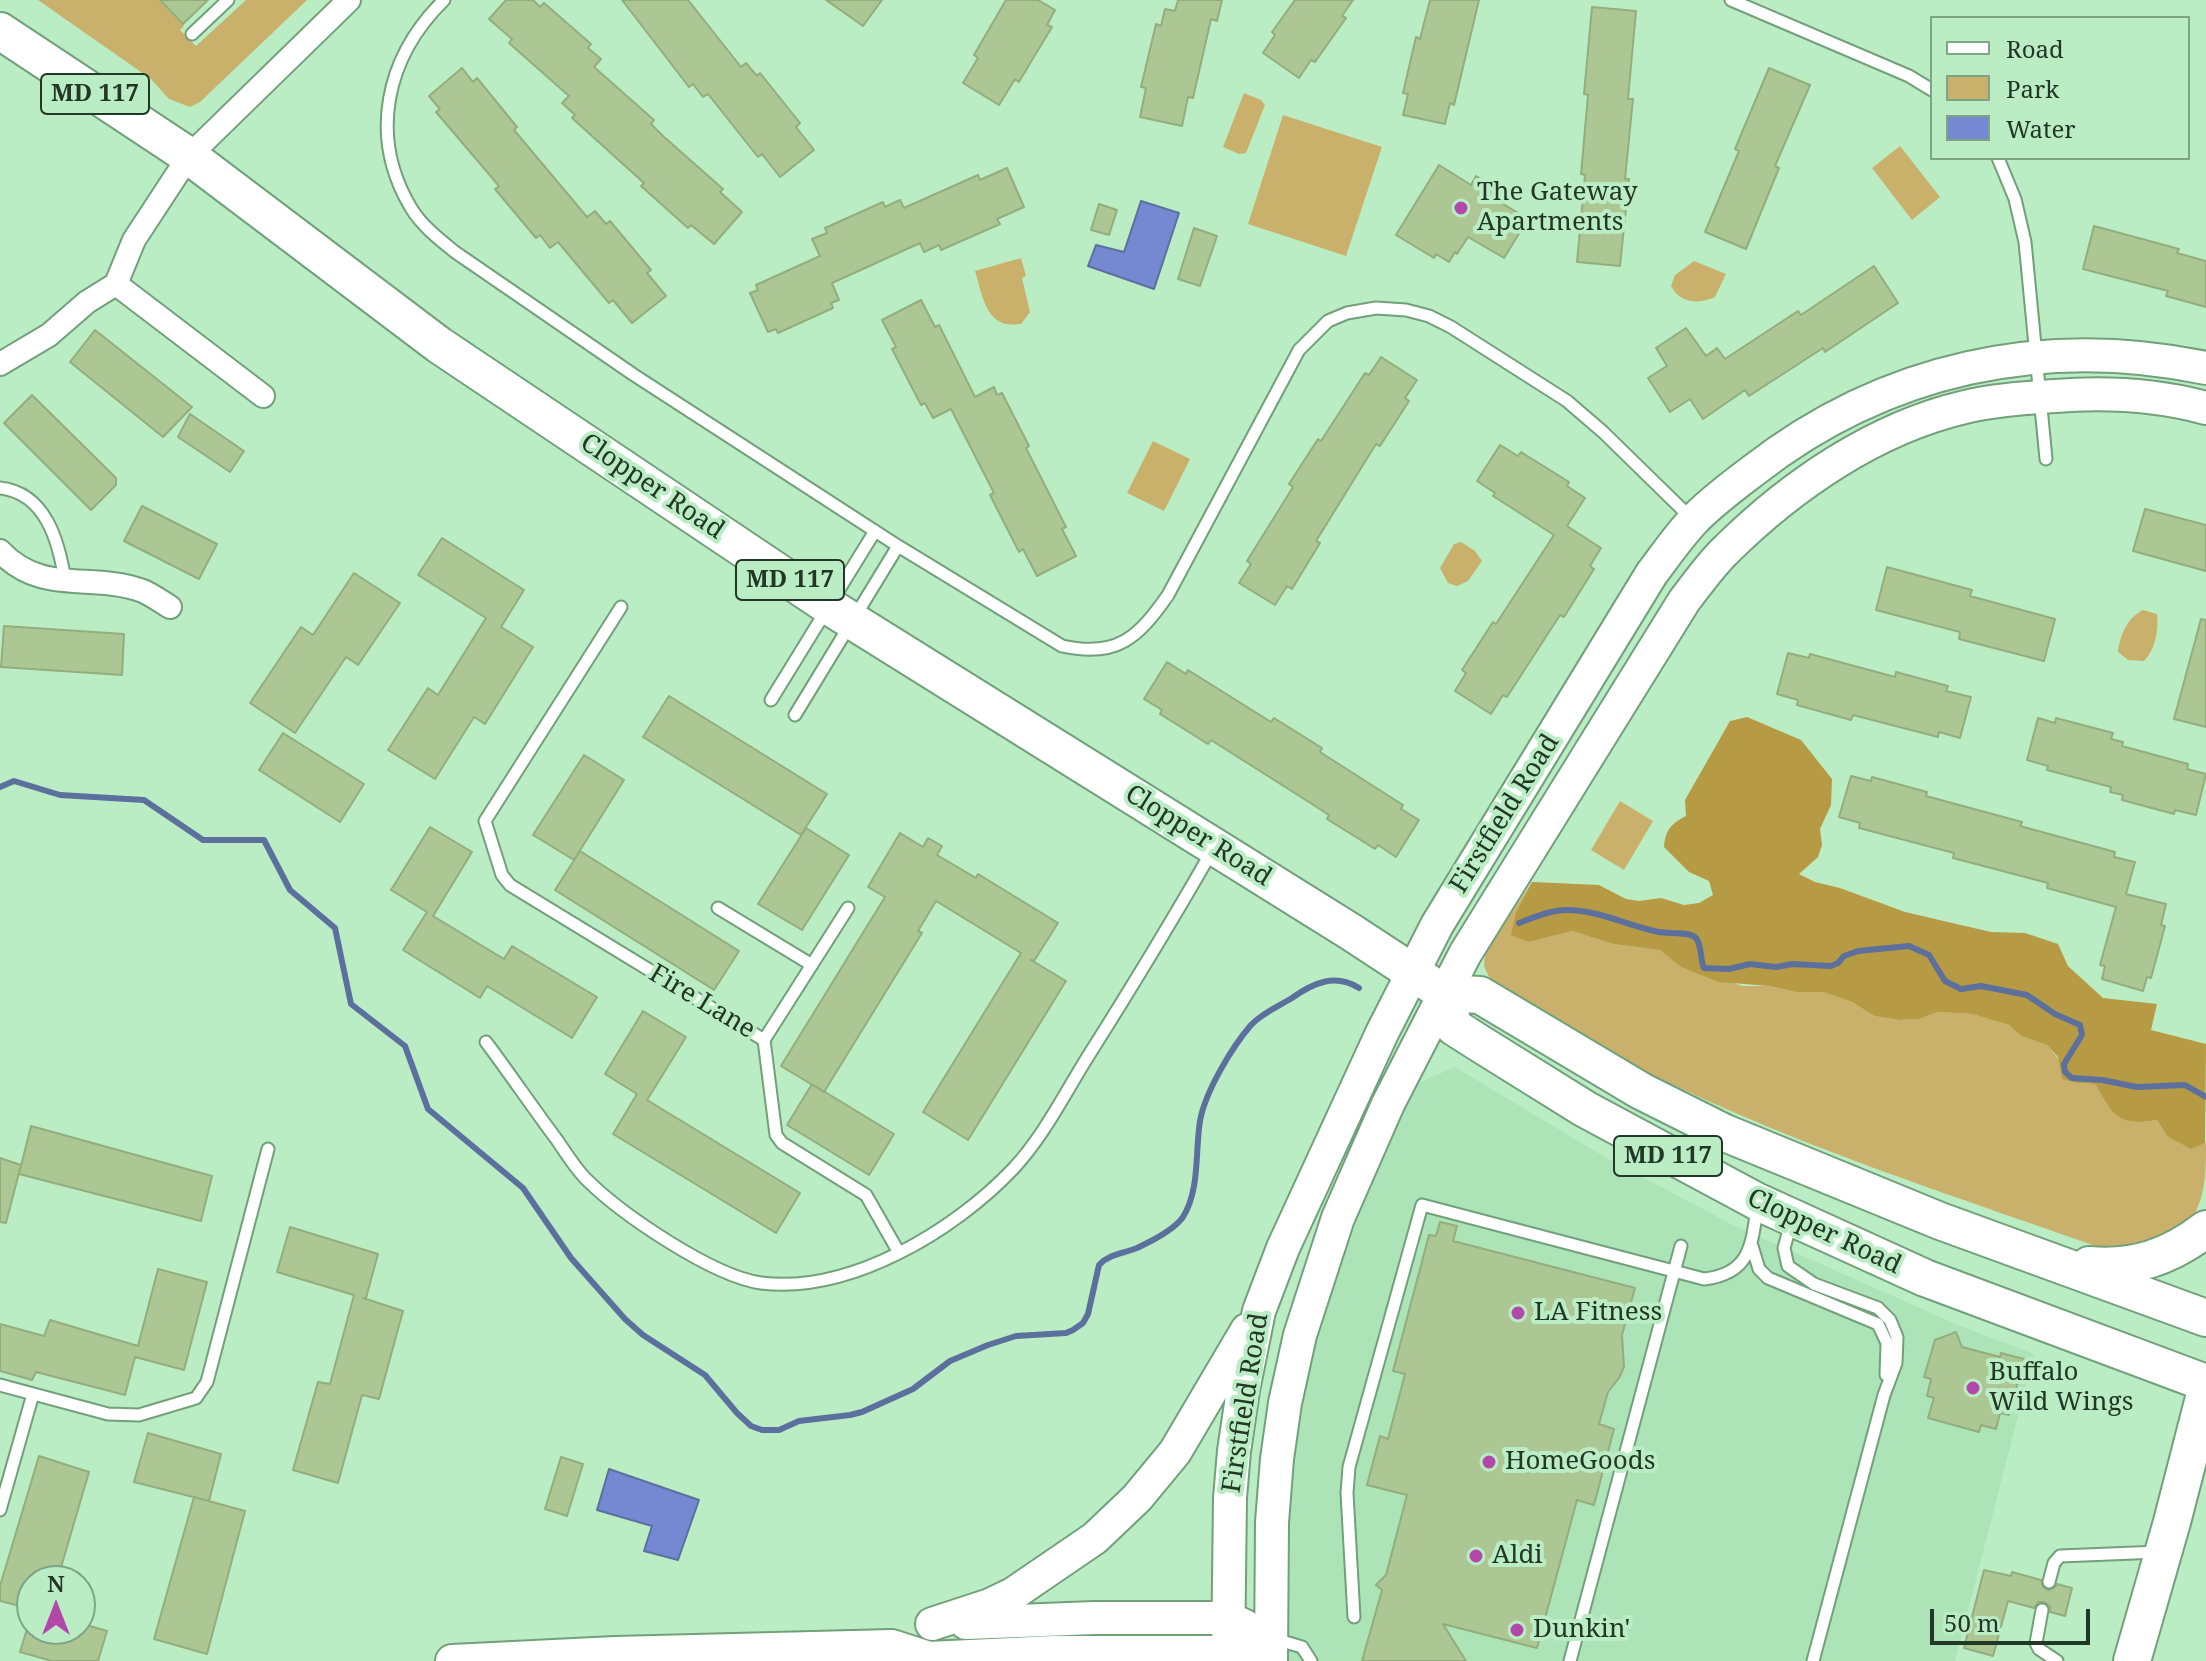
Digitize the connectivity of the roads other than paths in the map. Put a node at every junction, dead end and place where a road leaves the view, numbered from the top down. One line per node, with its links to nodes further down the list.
1 (228, 0): 6 (lane)
2 (349, 0): 8 (street)
3 (444, 0): 20 (lane)
4 (1731, 0): 7 (lane)
5 (0, 31): 8 (main road, Clopper Road / MD 117)
6 (192, 34)
7 (1930, 89)
8 (189, 156): 10 (street); 26 (main road, Clopper Road / MD 117)
9 (1999, 160): 11 (lane)
10 (116, 284): 12 (street); 14 (street)
11 (2036, 356): 13 (street, Firstfield Road); 15 (lane); 19 (street, Firstfield Road)
12 (0, 364)
13 (2206, 368)
14 (263, 396)
15 (2040, 397): 16 (street, Firstfield Road); 17 (lane); 34 (street, Firstfield Road)
16 (2206, 408)
17 (2046, 459)
18 (0, 488): 23 (lane)
19 (1693, 521): 21 (lane); 33 (street, Firstfield Road)
20 (875, 531): 21 (lane); 26 (lane)
21 (898, 546): 26 (lane)
22 (0, 551): 23 (street)
23 (65, 581): 24 (street)
24 (170, 607)
25 (621, 607): 35 (lane, Fire Lane)
26 (841, 614): 27 (lane); 28 (lane); 29 (main road, Clopper Road / MD 117)
27 (771, 700)
28 (795, 715)
29 (1214, 847): 33 (main road, Clopper Road / MD 117); 44 (lane)
30 (718, 908): 32 (lane)
31 (848, 908): 32 (lane)
32 (812, 965): 35 (lane)
33 (1412, 972): 34 (main road, Clopper Road / MD 117); 47 (street, Firstfield Road)
34 (1444, 993): 38 (main road, Clopper Road / MD 117); 40 (main road, Clopper Road / MD 117); 62 (street, Firstfield Road)
35 (764, 1040): 44 (lane, Fire Lane)
36 (486, 1042): 44 (lane)
37 (268, 1149): 52 (lane)
38 (1758, 1202): 39 (main road, Clopper Road / MD 117); 40 (main road); 43 (lane)
39 (1792, 1219): 49 (main road, Clopper Road / MD 117); 53 (lane)
40 (1940, 1221): 45 (main road, Clopper Road / MD 117)
41 (2206, 1229): 45 (main road)
42 (1681, 1246): 46 (lane)
43 (1752, 1246): 46 (lane); 53 (lane)
44 (898, 1251)
45 (2056, 1262): 48 (main road, Clopper Road / MD 117)
46 (1674, 1272): 59 (lane); 67 (lane)
47 (1259, 1311): 60 (street, Firstfield Road); 61 (street)
48 (2206, 1318)
49 (2206, 1383)
50 (0, 1385): 52 (lane)
51 (2206, 1390): 56 (main road)
52 (33, 1394): 55 (lane)
53 (1884, 1395): 68 (lane)
54 (2206, 1489): 56 (main road)
55 (0, 1510)
56 (2168, 1537): 57 (lane); 70 (main road)
57 (2049, 1582)
58 (2042, 1610): 69 (lane)
59 (1354, 1617)
60 (1228, 1618): 61 (street); 62 (street); 64 (street, Firstfield Road)
61 (932, 1624): 63 (street)
62 (1271, 1650): 64 (street); 66 (lane)
63 (871, 1651): 64 (street); 65 (street)
64 (1228, 1657)
65 (452, 1661)
66 (1311, 1661)
67 (1570, 1661)
68 (1813, 1661)
69 (2057, 1661)
70 (2132, 1661)

